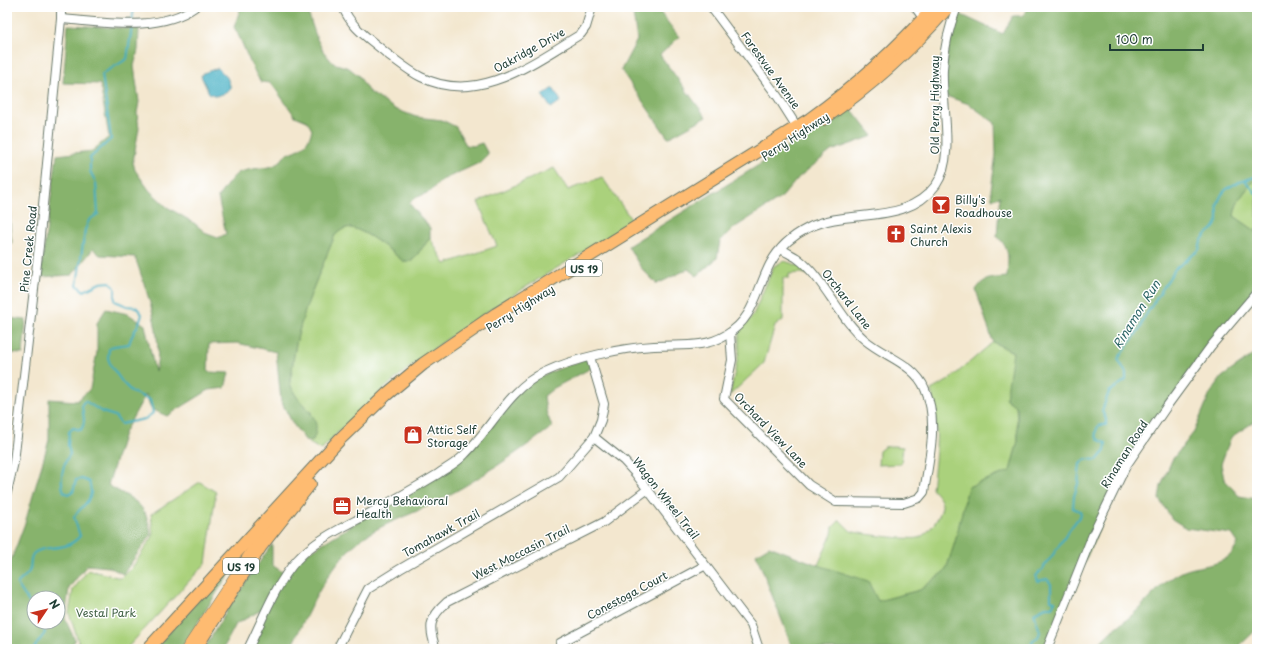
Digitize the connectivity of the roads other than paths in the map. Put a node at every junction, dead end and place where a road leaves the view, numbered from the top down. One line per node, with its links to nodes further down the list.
1 (61, 7): 10 (street, Pine Creek Road)
2 (195, 7): 10 (street)
3 (343, 7): 4 (street, Oakridge Drive)
4 (592, 7)
5 (711, 7): 12 (street, Forestvue Avenue)
6 (915, 7): 11 (street)
7 (934, 7): 11 (highway, Perry Highway / US 19)
8 (948, 7): 11 (highway, Perry Highway / US 19)
9 (957, 7): 13 (street, Old Perry Highway)
10 (62, 19): 20 (street, Pine Creek Road)
11 (927, 23): 12 (highway, Perry Highway / US 19); 26 (highway, Perry Highway / US 19)
12 (797, 127): 18 (highway, Perry Highway / US 19)
13 (781, 249): 15 (street, Old Perry Highway); 21 (street, Orchard Lane)
14 (1257, 292): 31 (street, Rinaman Road)
15 (730, 333): 16 (street, Old Perry Highway); 21 (street, Orchard View Lane)
16 (590, 357): 17 (street); 27 (street, Old Perry Highway)
17 (594, 437): 19 (street, Wagon Wheel Trail); 28 (street, Tomahawk Trail)
18 (298, 485): 24 (highway); 25 (main road, Perry Highway / US 19)
19 (648, 489): 22 (street, Wagon Wheel Trail); 29 (street, West Moccasin Trail)
20 (7, 492)
21 (836, 502)
22 (704, 566): 23 (street, Conestoga Court); 30 (street, Wagon Wheel Trail)
23 (560, 643)
24 (148, 649)
25 (187, 649)
26 (195, 649)
27 (248, 649)
28 (337, 649)
29 (436, 649)
30 (759, 649)
31 (1047, 649)

